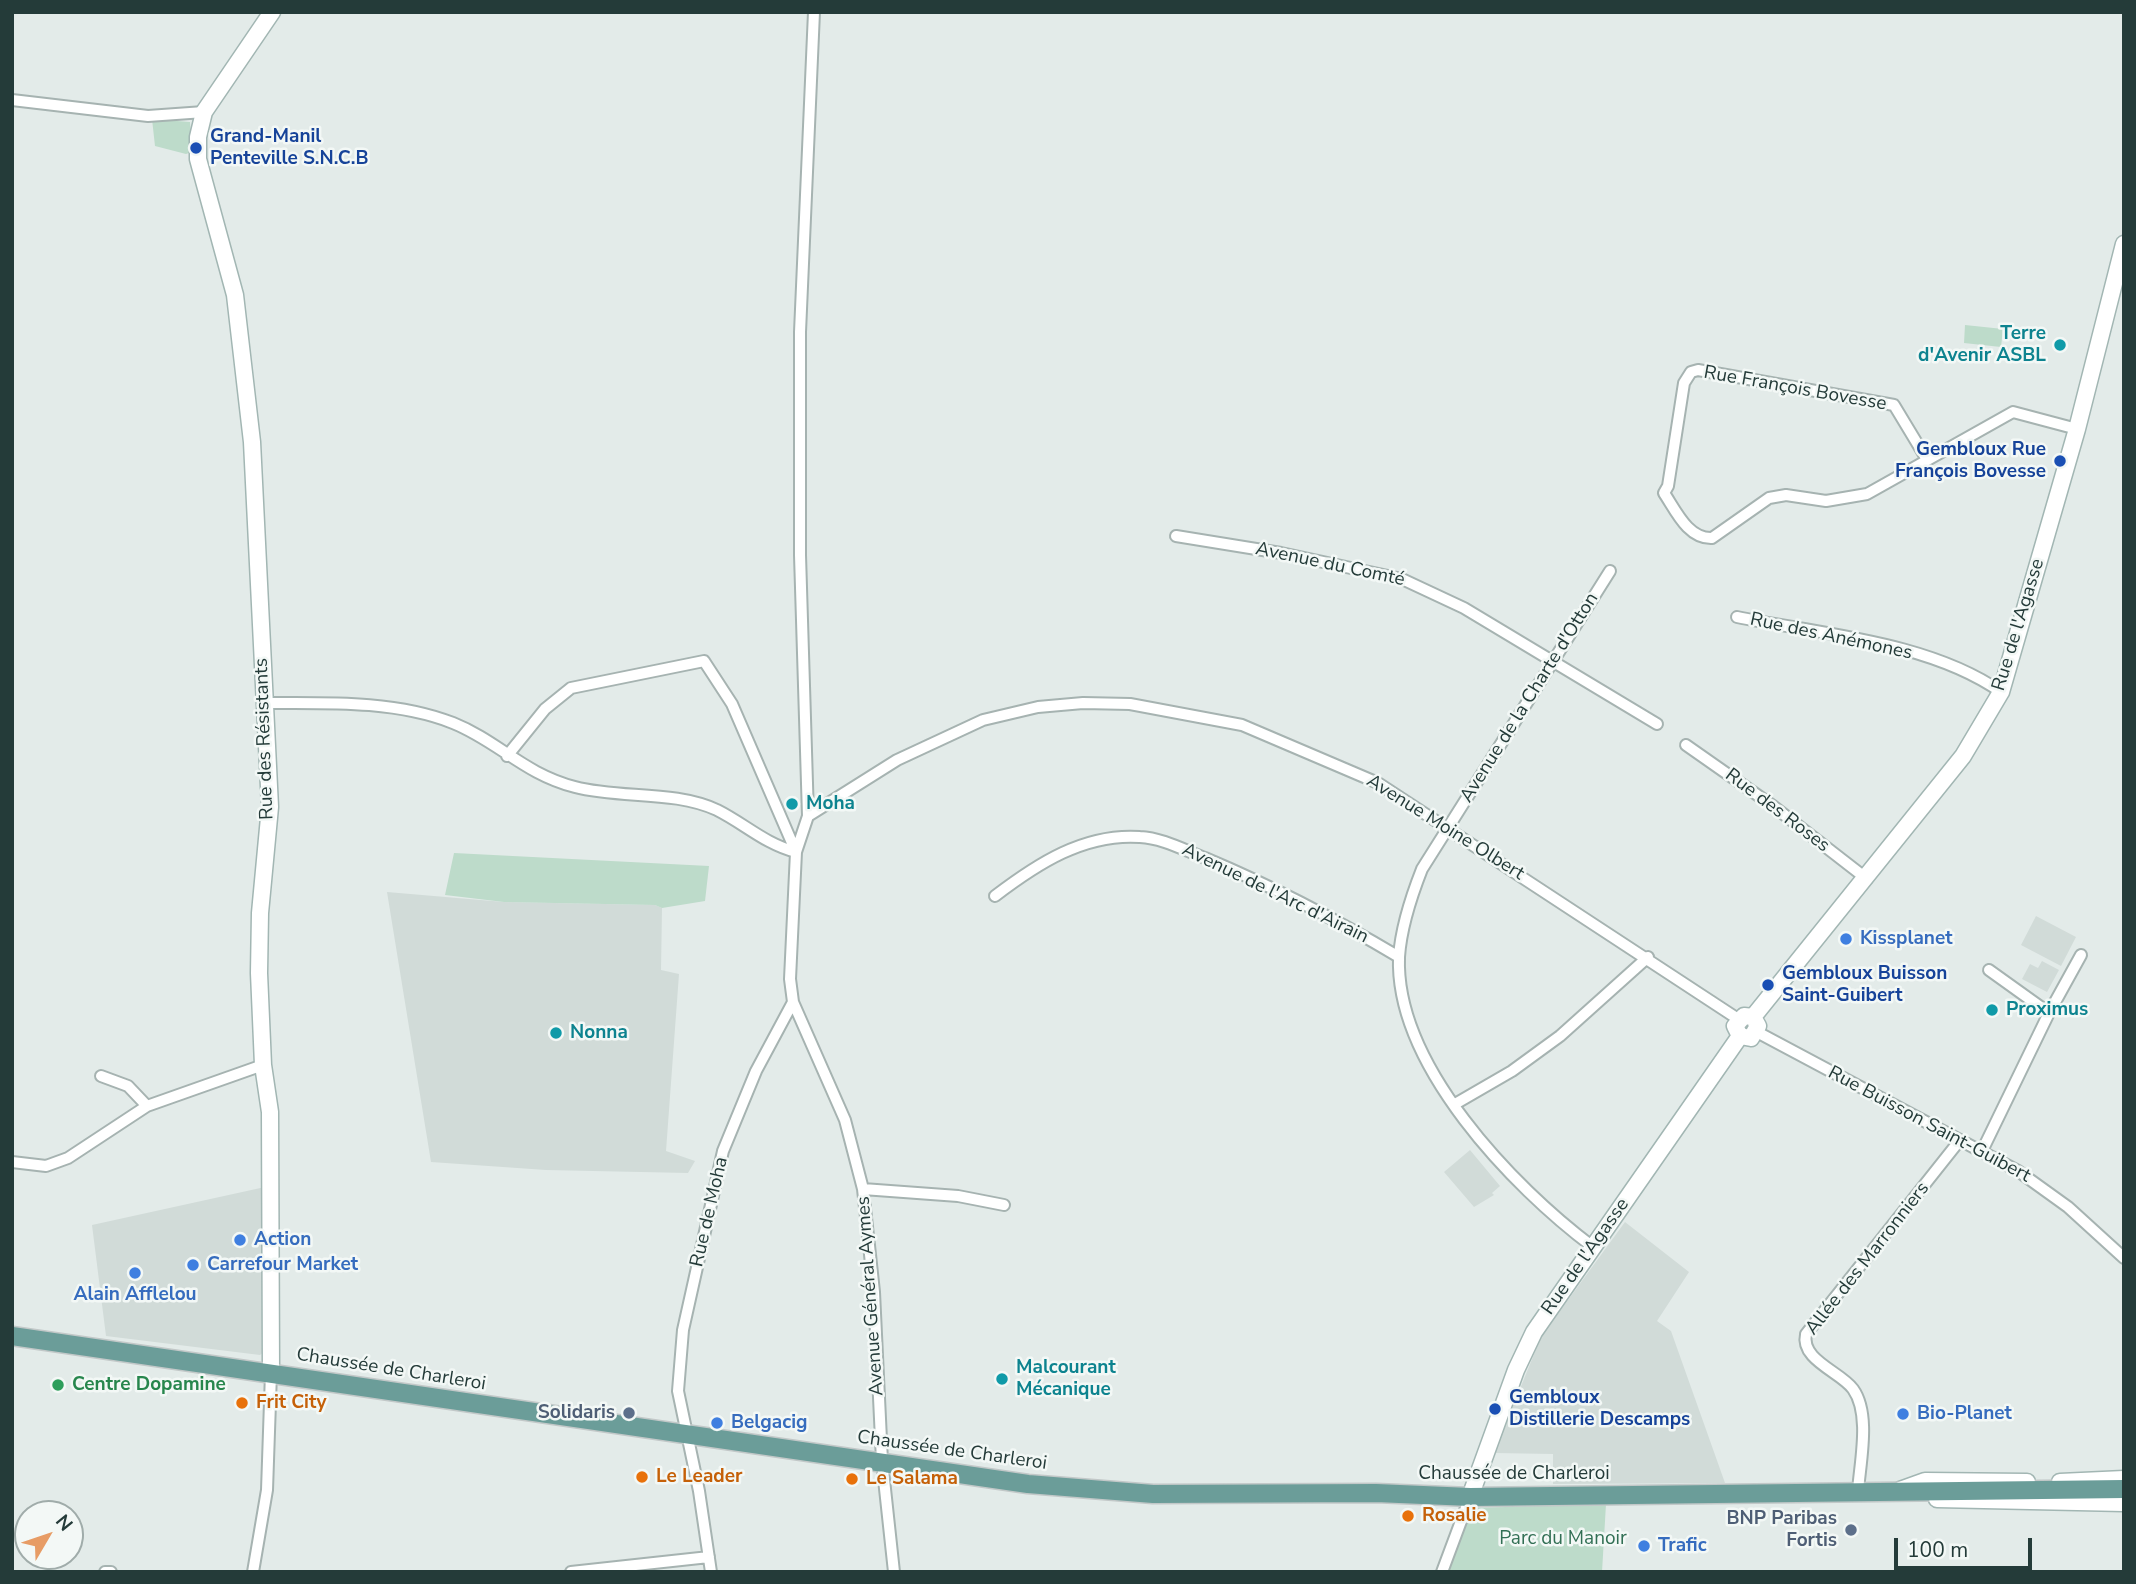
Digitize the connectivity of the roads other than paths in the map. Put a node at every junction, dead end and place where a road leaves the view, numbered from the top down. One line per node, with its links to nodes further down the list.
1 (272, 12): 4 (street)
2 (814, 12): 17 (street)
3 (12, 100): 4 (street)
4 (204, 112): 13 (street, Rue des Résistants)
5 (2124, 244): 6 (street, Rue de l'Agasse)
6 (2077, 429): 7 (street, Rue François Bovesse); 12 (street, Rue de l'Agasse)
7 (1926, 458): 7 (street, Rue François Bovesse)
8 (1175, 536): 11 (street, Avenue du Comté)
9 (1610, 571): 11 (street, Avenue de la Charte d'Otton)
10 (1737, 617): 12 (street, Rue des Anémones)
11 (1553, 663): 14 (street, Avenue du Comté); 18 (street, Avenue de la Charte d'Otton)
12 (2001, 692): 20 (street, Rue de l'Agasse)
13 (264, 703): 16 (street); 29 (street, Rue des Résistants)
14 (1657, 724)
15 (1686, 745): 20 (street, Rue des Roses)
16 (507, 757): 19 (street); 19 (street, Avenue Général Aymes)
17 (808, 816): 18 (street, Avenue Moine Olbert); 19 (street)
18 (1448, 828): 23 (street, Avenue de la Charte d'Otton); 24 (street, Avenue Moine Olbert)
19 (796, 852): 26 (street, Avenue Général Aymes)
20 (1867, 879): 28 (street, Rue de l'Agasse)
21 (995, 896): 23 (street, Avenue de l'Arc d'Airain)
22 (2081, 955): 27 (street)
23 (1399, 957): 31 (street, Avenue de la Charte d'Otton)
24 (1648, 957): 28 (street, Avenue Moine Olbert); 31 (street)
25 (1989, 970): 27 (street)
26 (793, 1002): 36 (street, Avenue Général Aymes); 42 (street, Rue de Moha)
27 (2049, 1013): 34 (street)
28 (1750, 1023): 33 (street, Rue Buisson Saint-Guibert); 38 (street, Rue de l'Agasse)
29 (262, 1065): 32 (street); 41 (street, Rue des Résistants)
30 (101, 1076): 32 (street)
31 (1455, 1104): 38 (street, Avenue de la Charte d'Otton)
32 (147, 1106): 35 (street)
33 (1960, 1140): 34 (street, Rue Buisson Saint-Guibert); 46 (street, Allée des Marronniers)
34 (1982, 1151): 39 (street, Rue Buisson Saint-Guibert)
35 (12, 1162)
36 (863, 1189): 37 (street); 43 (street, Avenue Général Aymes)
37 (1004, 1205)
38 (1593, 1248): 48 (street, Rue de l'Agasse)
39 (2124, 1258)
40 (12, 1336): 41 (main road, Chaussée de Charleroi)
41 (271, 1373): 42 (main road, Chaussée de Charleroi); 53 (street)
42 (688, 1435): 43 (main road, Chaussée de Charleroi); 50 (street, Rue de Moha)
43 (881, 1461): 48 (main road, Chaussée de Charleroi); 56 (street, Avenue Général Aymes)
44 (2124, 1479): 47 (street, Chaussée de Charleroi)
45 (2124, 1489): 47 (main road, Chaussée de Charleroi)
46 (1858, 1491): 47 (main road, Chaussée de Charleroi); 48 (main road, Chaussée de Charleroi)
47 (1894, 1492): 49 (street, Chaussée de Charleroi)
48 (1471, 1497): 57 (street)
49 (2124, 1503)
50 (709, 1557): 54 (street); 55 (street, Rue de Moha)
51 (105, 1572): 52 (street)
52 (111, 1572)
53 (253, 1572)
54 (571, 1572)
55 (711, 1572)
56 (894, 1572)
57 (1442, 1572)

